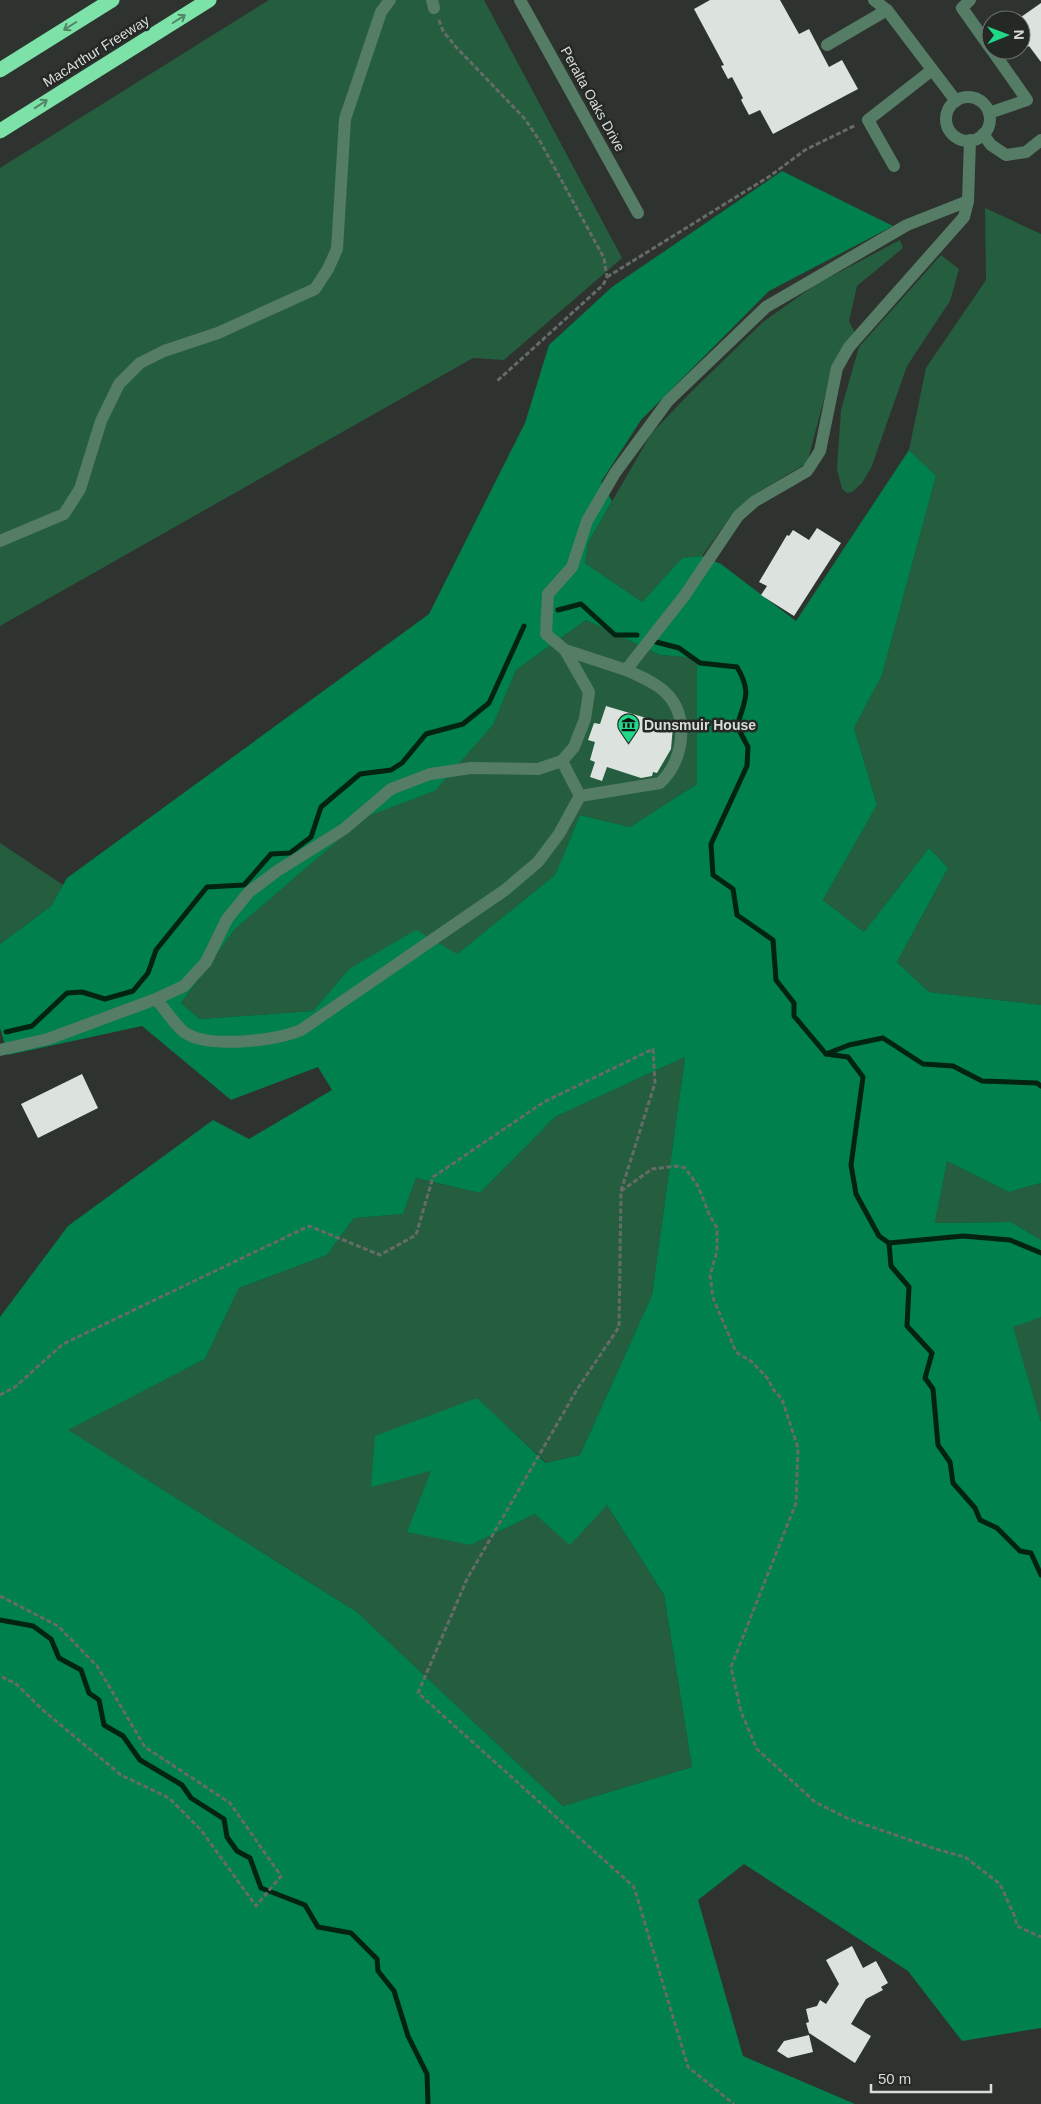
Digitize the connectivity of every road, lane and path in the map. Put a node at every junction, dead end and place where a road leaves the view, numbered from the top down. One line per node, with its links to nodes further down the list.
1 (112, 0): 12 (highway, one-way to 12)
2 (210, 0): 17 (highway, MacArthur Freeway, one-way to 2)
3 (390, 0): 26 (street)
4 (520, 0): 23 (street, Peralta Oaks Drive)
5 (874, 0): 8 (street)
6 (970, 0): 9 (street)
7 (433, 4): 24 (path)
8 (887, 10): 10 (street); 13 (street)
9 (981, 36)
10 (827, 45)
11 (998, 60): 15 (street)
12 (0, 70)
13 (932, 70): 14 (street); 16 (street)
14 (956, 101): 15 (street); 19 (street)
15 (989, 113): 18 (street)
16 (868, 120): 21 (street); 24 (path)
17 (0, 131)
18 (983, 134): 19 (street); 20 (street)
19 (970, 140): 22 (street)
20 (1041, 140)
21 (894, 166)
22 (968, 200): 27 (street); 28 (street)
23 (638, 213)
24 (608, 277): 25 (path)
25 (496, 382)
26 (0, 541)
27 (565, 650): 28 (street); 29 (street)
28 (626, 670): 30 (street)
29 (562, 761): 30 (street); 31 (street)
30 (580, 796): 31 (street)
31 (156, 999): 32 (street)
32 (0, 1050)
33 (620, 1191): 34 (path); 37 (path); 38 (path)
34 (0, 1395)
35 (0, 1596): 36 (path)
36 (0, 1676)
37 (1041, 1937)
38 (734, 2104)

